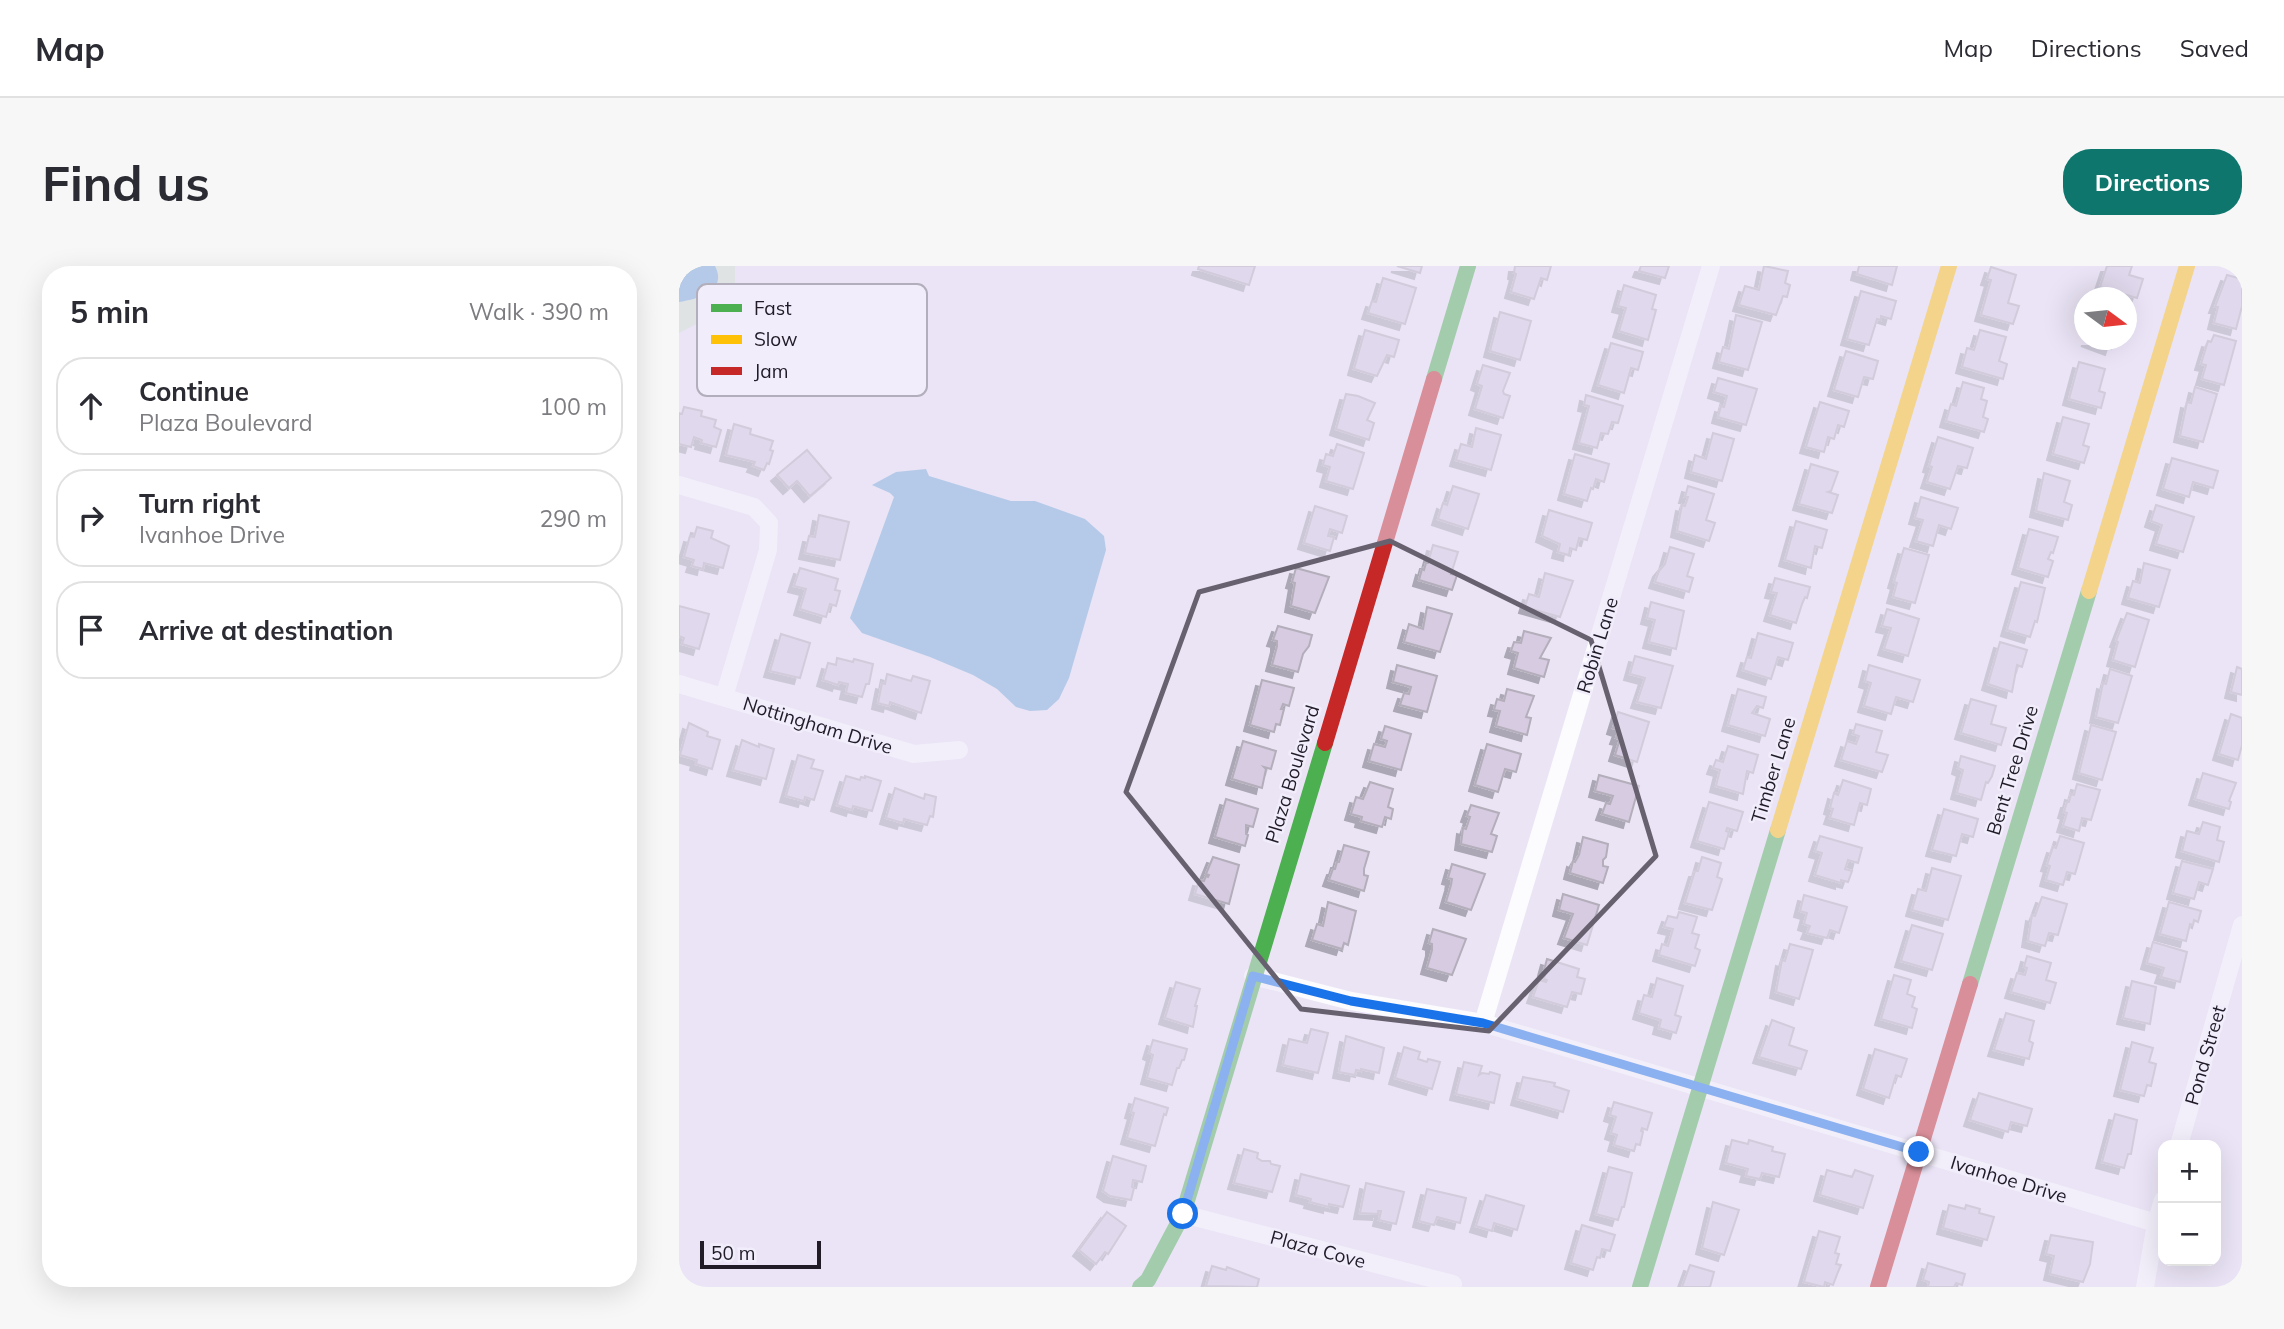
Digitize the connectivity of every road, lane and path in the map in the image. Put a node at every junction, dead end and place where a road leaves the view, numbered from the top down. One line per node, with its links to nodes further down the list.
1 (1468, 266): 10 (street, Plaza Boulevard)
2 (1711, 266): 11 (street, Robin Lane)
3 (1949, 266): 12 (street, Timber Lane)
4 (2187, 266): 14 (street, Bent Tree Drive)
5 (679, 485): 7 (street)
6 (679, 684): 7 (street, Nottingham Drive)
7 (724, 697): 8 (street, Nottingham Drive)
8 (959, 750)
9 (2241, 931): 13 (street, Pond Street)
10 (1253, 976): 11 (street, Ivanhoe Drive); 16 (street, Plaza Boulevard)
11 (1483, 1023): 12 (street, Ivanhoe Drive)
12 (1699, 1088): 14 (street, Ivanhoe Drive); 20 (street, Timber Lane)
13 (2180, 1140)
14 (1919, 1152): 17 (street, Ivanhoe Drive); 21 (street, Bent Tree Drive)
15 (2162, 1203): 17 (street)
16 (1183, 1214): 18 (street, Plaza Cove); 19 (street, Plaza Boulevard)
17 (2157, 1223): 22 (street)
18 (1453, 1284)
19 (1140, 1287)
20 (1640, 1287)
21 (1878, 1287)
22 (2145, 1287)

